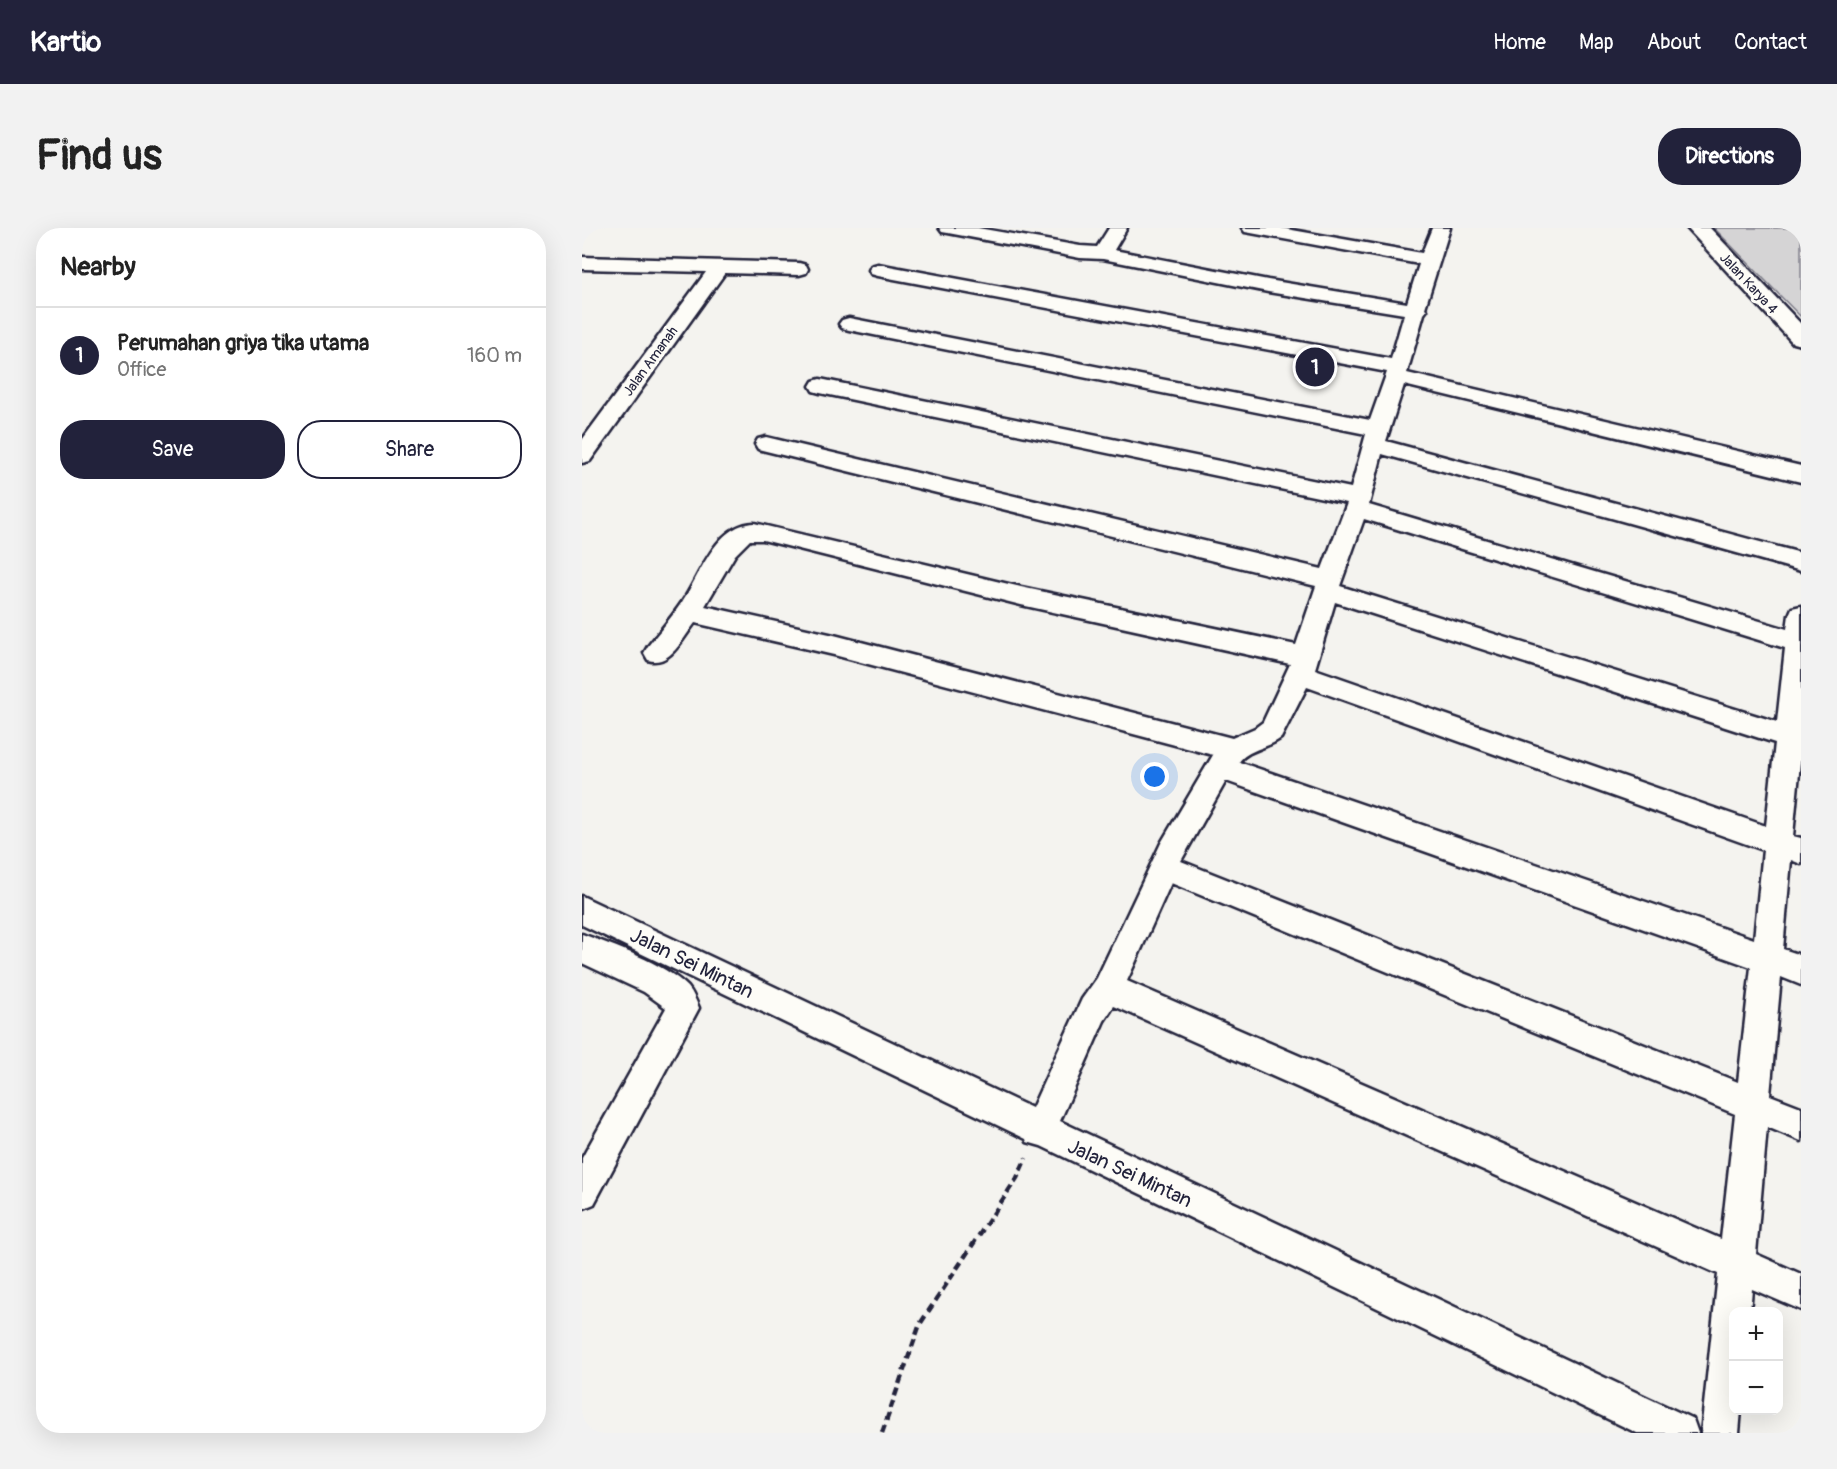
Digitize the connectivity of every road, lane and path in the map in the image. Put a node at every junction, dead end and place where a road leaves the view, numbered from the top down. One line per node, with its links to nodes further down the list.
1 (948, 228): 6 (street)
2 (1118, 228): 6 (street)
3 (1251, 228): 7 (street)
4 (1441, 228): 7 (street)
5 (1698, 228): 14 (main road, Jalan Karya 4)
6 (1103, 254): 12 (street)
7 (1429, 260): 12 (street)
8 (582, 263): 9 (street)
9 (719, 267): 10 (street); 19 (street, Jalan Amanah)
10 (799, 270)
11 (878, 270): 15 (street)
12 (1417, 310): 15 (street)
13 (849, 324): 17 (street)
14 (1801, 338)
15 (1397, 372): 17 (street); 20 (street)
16 (820, 386): 21 (street)
17 (1376, 437): 21 (street); 22 (street)
18 (766, 444): 23 (street)
19 (582, 456)
20 (1801, 474)
21 (1358, 504): 23 (street); 25 (street)
22 (1801, 562)
23 (1329, 586): 27 (street); 28 (street)
24 (689, 612): 26 (street); 27 (street); 29 (street)
25 (1800, 633): 28 (street)
26 (657, 653)
27 (1302, 666): 29 (street); 30 (street)
28 (1796, 739): 30 (street)
29 (1226, 758): 31 (street); 34 (street)
30 (1790, 847): 34 (street)
31 (1164, 867): 36 (street); 37 (street)
32 (582, 910): 39 (street, Jalan Sei Mintan)
33 (582, 948): 40 (street)
34 (1768, 958): 35 (street); 37 (street)
35 (1801, 970)
36 (1108, 988): 39 (street); 41 (street)
37 (1753, 1105): 38 (street); 41 (street)
38 (1801, 1124)
39 (1039, 1130): 43 (path); 44 (street, Jalan Sei Mintan)
40 (582, 1192)
41 (1737, 1266): 42 (street); 45 (street)
42 (1801, 1292)
43 (882, 1433)
44 (1679, 1433)
45 (1720, 1433)

